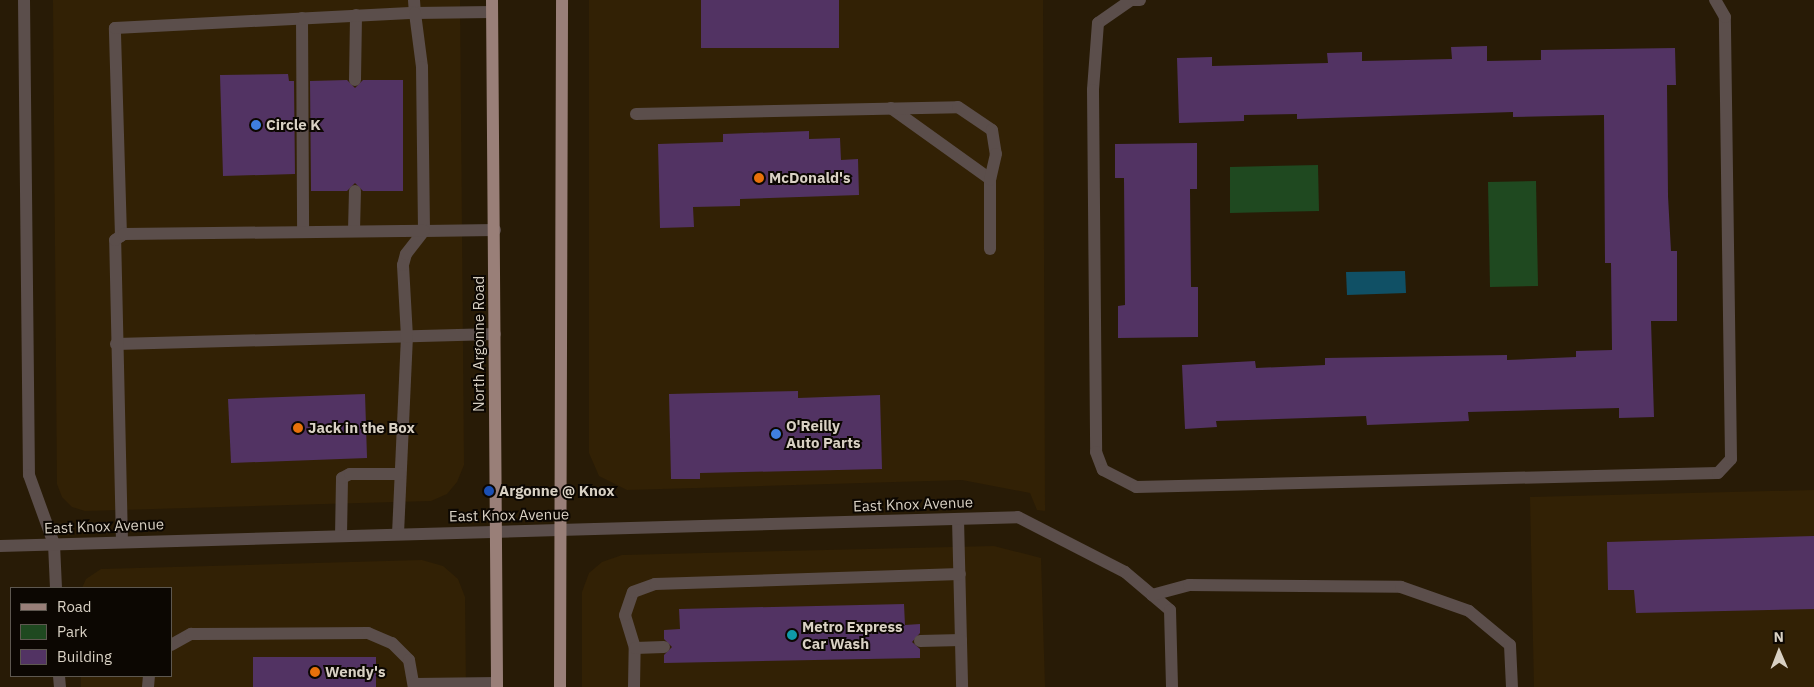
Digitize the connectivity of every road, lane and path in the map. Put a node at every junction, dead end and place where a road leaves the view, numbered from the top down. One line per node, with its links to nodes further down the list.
1 (24, 0): 30 (street)
2 (562, 0): 25 (main road)
3 (1140, 0): 4 (street)
4 (1715, 0)
5 (415, 6): 6 (street); 7 (street); 16 (street)
6 (492, 6): 14 (main road, North Argonne Road)
7 (356, 15): 8 (street); 9 (street)
8 (302, 18): 17 (street); 18 (street)
9 (354, 80)
10 (891, 108): 11 (street); 12 (street); 12 (street)
11 (636, 114)
12 (990, 179): 19 (street)
13 (355, 191): 15 (street)
14 (495, 230): 16 (street); 20 (main road, North Argonne Road)
15 (354, 231): 16 (street); 17 (street)
16 (424, 231): 21 (street)
17 (303, 232): 18 (street)
18 (120, 236): 22 (street)
19 (990, 249)
20 (495, 334): 21 (street); 26 (main road, North Argonne Road)
21 (406, 337): 22 (street); 23 (street)
22 (116, 344): 29 (street)
23 (400, 474): 27 (street); 28 (street)
24 (958, 519): 25 (street, East Knox Avenue); 32 (street); 34 (street, East Knox Avenue)
25 (559, 530): 26 (street, East Knox Avenue); 42 (main road)
26 (496, 531): 27 (street, East Knox Avenue); 40 (main road, North Argonne Road)
27 (398, 534): 28 (street, East Knox Avenue)
28 (341, 536): 29 (street, East Knox Avenue)
29 (122, 542): 30 (street, East Knox Avenue)
30 (54, 544): 31 (street, East Knox Avenue); 33 (street)
31 (0, 546)
32 (960, 574): 35 (street); 39 (street)
33 (56, 587)
34 (1152, 595): 45 (street); 46 (street)
35 (961, 640): 36 (street); 44 (street)
36 (920, 641)
37 (172, 644): 41 (street)
38 (664, 647): 39 (street)
39 (635, 648): 43 (street)
40 (496, 685): 41 (street)
41 (415, 686)
42 (560, 687)
43 (634, 687)
44 (962, 687)
45 (1172, 687)
46 (1512, 687)

